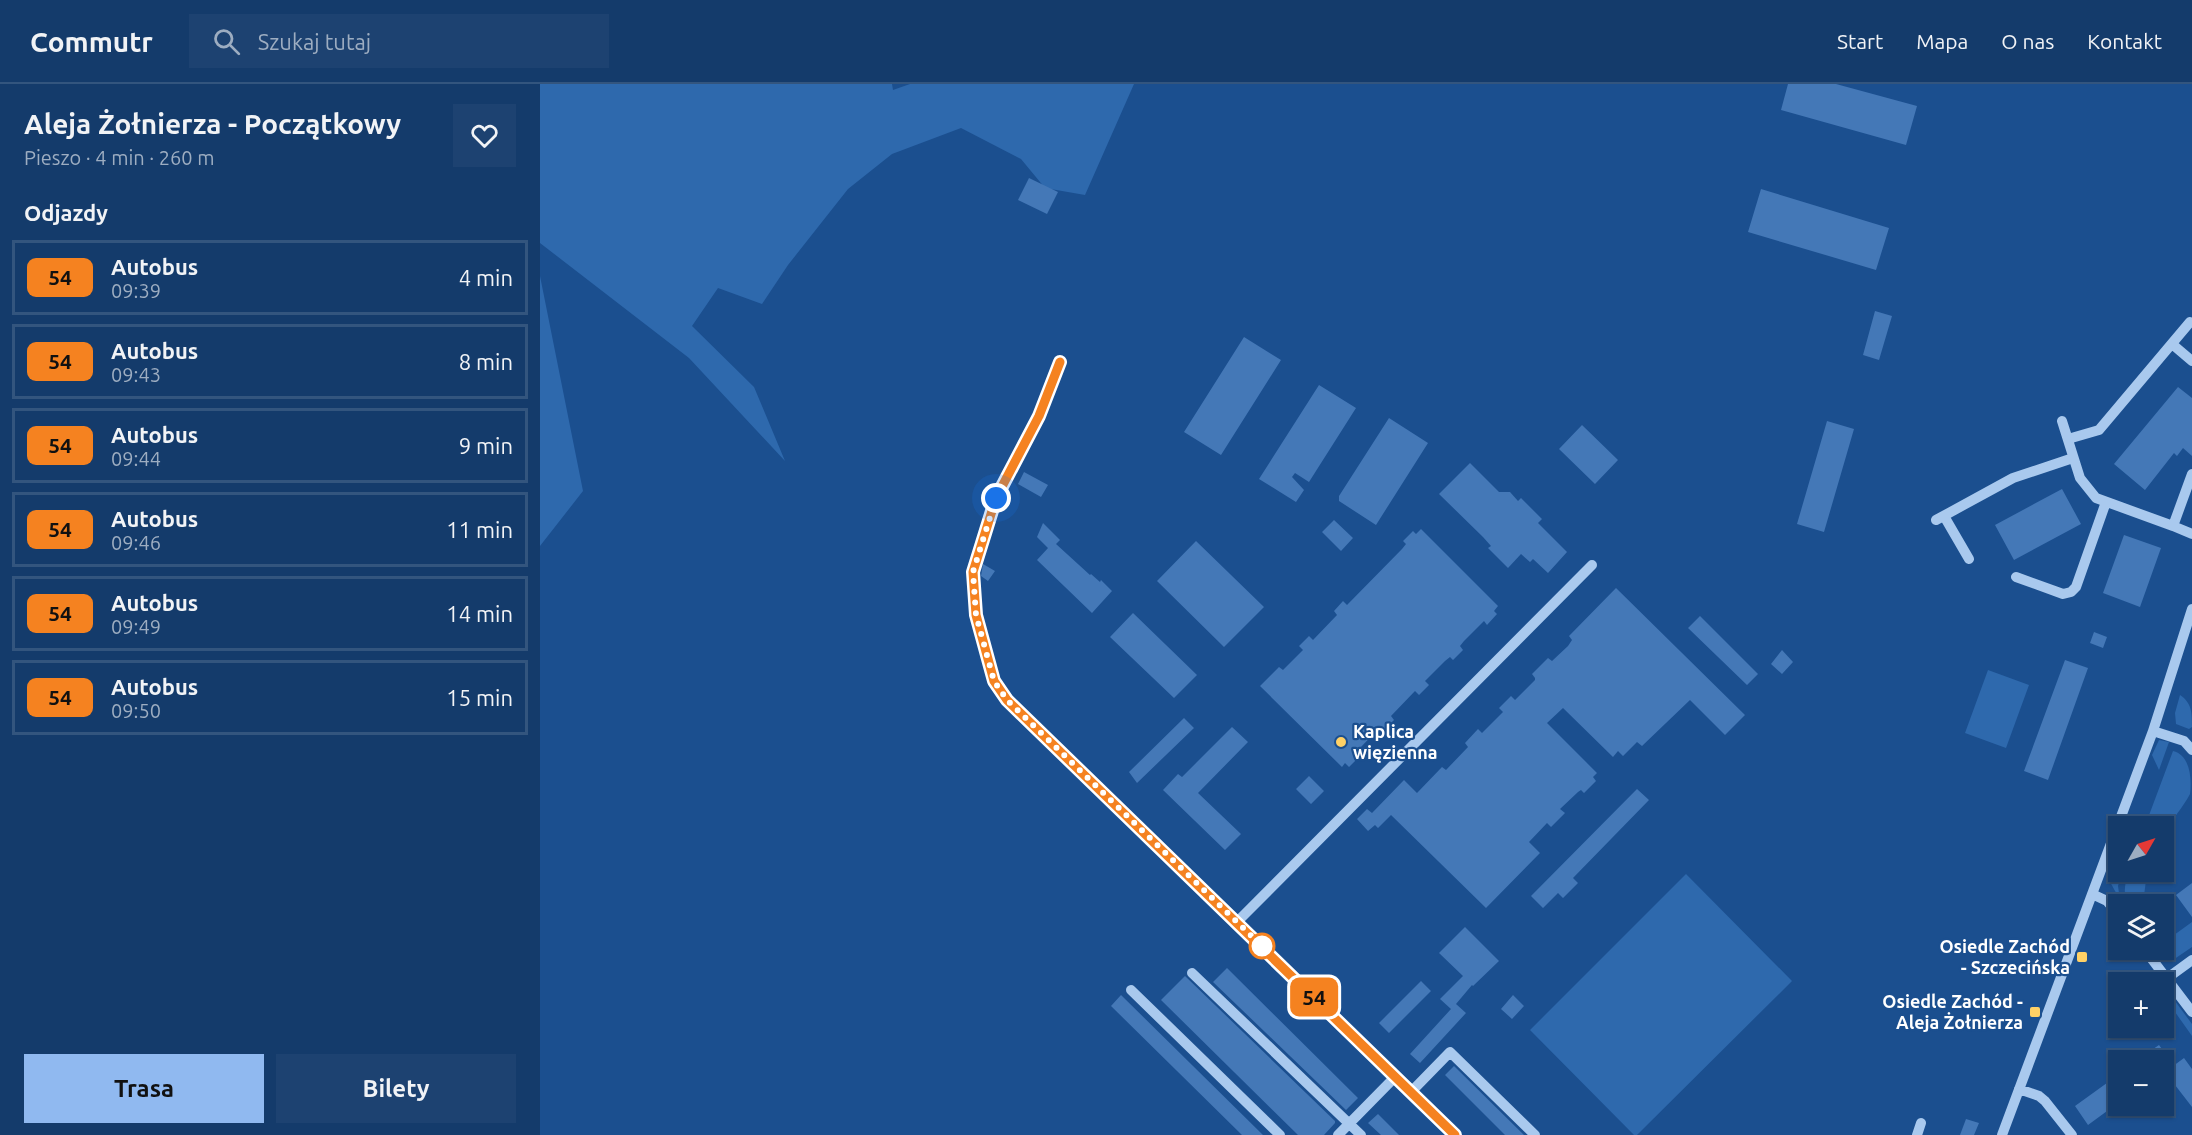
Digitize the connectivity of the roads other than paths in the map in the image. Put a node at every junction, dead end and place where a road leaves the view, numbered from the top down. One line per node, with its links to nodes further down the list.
1 (2190, 322): 2 (street)
2 (2172, 344): 3 (street); 6 (street)
3 (2192, 361)
4 (1060, 362): 20 (street)
5 (2062, 421): 6 (street)
6 (2068, 439): 7 (street)
7 (2073, 458): 9 (street); 12 (street)
8 (2192, 474): 10 (street)
9 (2106, 502): 10 (street); 14 (street)
10 (2173, 526): 11 (street)
11 (2192, 534)
12 (1969, 559)
13 (1592, 565): 20 (street)
14 (2016, 577)
15 (2192, 609): 16 (street)
16 (2153, 731): 17 (street); 18 (street)
17 (2192, 750)
18 (2092, 894): 19 (street); 28 (street)
19 (2108, 903)
20 (1237, 922): 27 (street)
21 (2192, 960): 23 (street)
22 (1192, 973): 30 (street)
23 (2174, 973)
24 (2174, 989): 26 (street)
25 (1131, 990): 32 (street)
26 (2192, 1012)
27 (1395, 1077): 29 (street); 30 (street)
28 (2019, 1089): 38 (street); 39 (street)
29 (1411, 1092): 35 (street); 36 (street)
30 (1349, 1123): 33 (street); 34 (street)
31 (1921, 1124): 37 (street)
32 (1280, 1135)
33 (1338, 1135)
34 (1361, 1135)
35 (1455, 1135)
36 (1535, 1135)
37 (1917, 1135)
38 (2002, 1135)
39 (2072, 1135)

